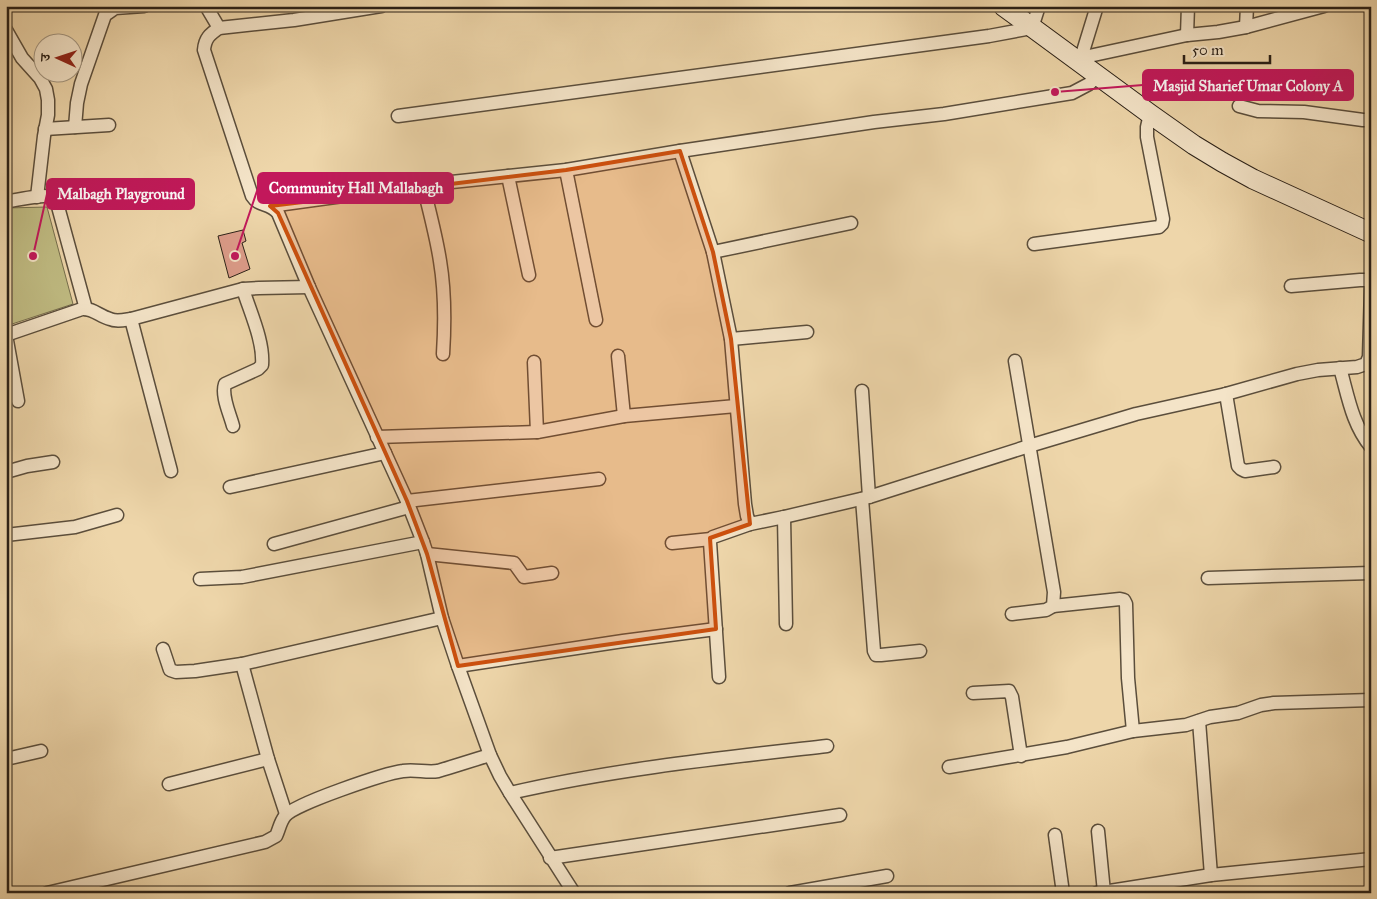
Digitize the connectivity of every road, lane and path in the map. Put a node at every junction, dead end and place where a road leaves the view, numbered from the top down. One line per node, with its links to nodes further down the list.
1 (144, 6): 23 (street)
2 (206, 6): 12 (street)
3 (380, 6): 12 (street)
4 (1003, 6): 13 (street)
5 (1039, 6): 13 (street)
6 (1097, 6): 16 (street)
7 (1188, 6): 15 (street)
8 (1247, 6): 11 (street)
9 (1324, 6): 10 (street)
10 (1308, 8): 11 (street)
11 (1246, 27): 15 (street)
12 (219, 28): 31 (street)
13 (1032, 28): 16 (street); 20 (street)
14 (6, 30): 24 (street)
15 (1187, 35): 16 (street)
16 (1078, 58): 17 (street)
17 (1098, 76): 19 (street); 25 (street)
18 (1239, 106): 21 (street)
19 (1150, 114): 33 (street); 34 (street)
20 (398, 116)
21 (1371, 120)
22 (109, 124): 23 (street)
23 (75, 127): 24 (street)
24 (45, 129): 29 (street)
25 (680, 151): 26 (street); 35 (street)
26 (566, 170): 27 (street); 44 (street)
27 (508, 176): 28 (street); 36 (street)
28 (423, 185): 31 (street); 48 (street)
29 (37, 197): 30 (street); 42 (street)
30 (6, 201)
31 (270, 206): 39 (street)
32 (851, 223): 35 (street)
33 (1371, 233)
34 (1034, 244)
35 (712, 252): 47 (street)
36 (529, 275)
37 (1371, 280): 38 (street)
38 (1291, 286)
39 (309, 287): 40 (street); 60 (street)
40 (243, 289): 43 (street); 58 (street)
41 (1371, 289): 52 (street)
42 (86, 309): 43 (street); 46 (street)
43 (131, 319): 66 (street)
44 (596, 320)
45 (807, 332): 47 (street)
46 (6, 335): 55 (street)
47 (731, 339): 56 (street)
48 (443, 354)
49 (618, 356): 57 (street)
50 (1015, 361): 61 (street)
51 (534, 362): 59 (street)
52 (1340, 368): 54 (street); 62 (street)
53 (862, 391): 70 (street)
54 (1226, 394): 61 (street); 65 (street)
55 (18, 401)
56 (736, 406): 57 (street); 74 (street)
57 (624, 416): 59 (street)
58 (233, 426)
59 (537, 432): 60 (street)
60 (378, 437): 63 (street)
61 (1029, 446): 70 (street); 84 (street)
62 (1371, 447)
63 (385, 453): 69 (street); 71 (street)
64 (53, 462): 67 (street)
65 (1274, 468)
66 (171, 471)
67 (6, 472)
68 (599, 479): 71 (street)
69 (230, 487)
70 (866, 498): 73 (street); 90 (street)
71 (408, 504): 78 (street); 79 (street)
72 (116, 515): 75 (street)
73 (784, 517): 74 (street); 87 (street)
74 (750, 524): 76 (street)
75 (6, 534)
76 (710, 539): 77 (street); 88 (street)
77 (672, 543)
78 (274, 544)
79 (425, 548): 80 (street); 83 (street); 86 (street)
80 (552, 572)
81 (1371, 572): 82 (street)
82 (1208, 578)
83 (200, 579)
84 (1053, 606): 85 (street); 97 (street)
85 (1012, 614)
86 (442, 618): 91 (street); 92 (street)
87 (786, 624)
88 (716, 629): 92 (street); 93 (street)
89 (163, 648): 91 (street)
90 (920, 652)
91 (242, 664): 103 (street)
92 (458, 666): 100 (street)
93 (719, 678)
94 (973, 693): 101 (street)
95 (1371, 700): 96 (street)
96 (1199, 721): 97 (street); 113 (street)
97 (1133, 731): 101 (street)
98 (827, 746): 106 (street)
99 (41, 751): 102 (street)
100 (490, 755): 106 (street); 107 (street)
101 (1021, 756): 104 (street)
102 (6, 759)
103 (268, 759): 105 (street); 107 (street)
104 (948, 767)
105 (169, 784)
106 (510, 793): 111 (street)
107 (286, 814): 116 (street)
108 (840, 815): 111 (street)
109 (1098, 831): 115 (street)
110 (1056, 835): 119 (street)
111 (550, 858): 117 (street)
112 (1371, 859): 113 (street)
113 (1211, 875): 115 (street)
114 (887, 876): 118 (street)
115 (1100, 892)
116 (47, 893)
117 (574, 893)
118 (790, 893)
119 (1063, 893)

